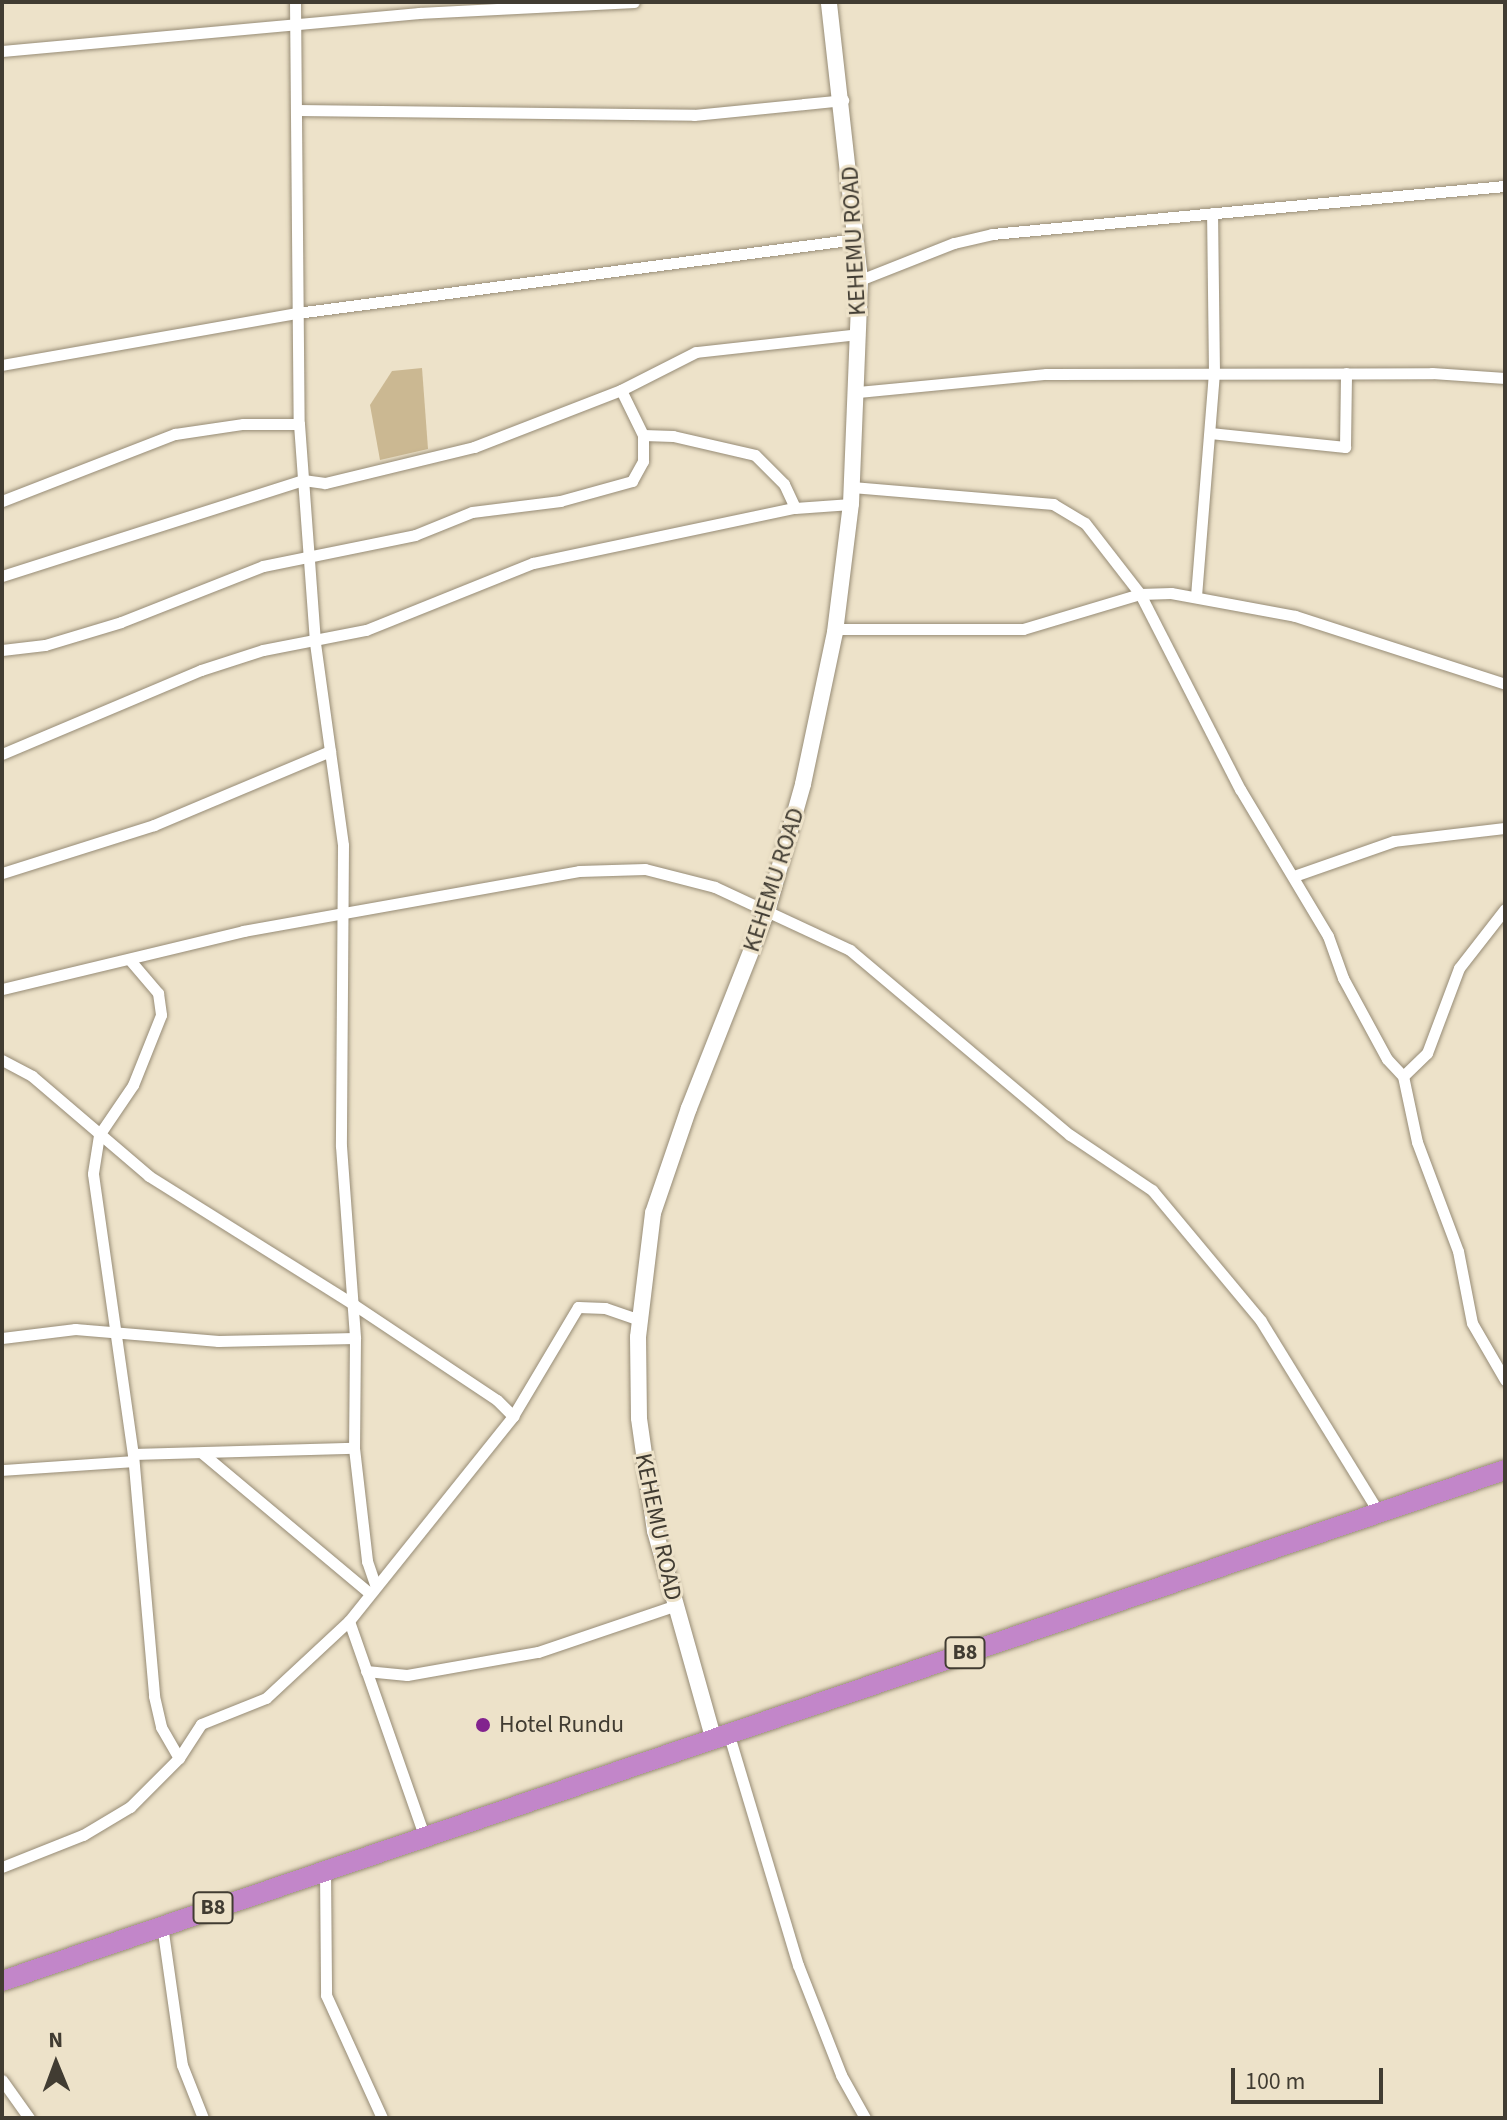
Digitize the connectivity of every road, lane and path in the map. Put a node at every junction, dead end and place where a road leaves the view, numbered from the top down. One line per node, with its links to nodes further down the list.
1 (295, 2): 4 (street)
2 (634, 2): 4 (street)
3 (829, 2): 6 (street, KEHEMU ROAD)
4 (296, 22): 5 (street); 7 (street)
5 (2, 51)
6 (843, 100): 7 (street); 10 (street, KEHEMU ROAD)
7 (297, 110): 12 (street)
8 (1505, 186): 9 (street)
9 (1212, 213): 11 (street); 15 (street)
10 (856, 239): 11 (street, KEHEMU ROAD); 12 (street)
11 (860, 280): 13 (street, KEHEMU ROAD)
12 (297, 313): 14 (street); 20 (street)
13 (859, 334): 18 (street); 19 (street, KEHEMU ROAD)
14 (2, 365)
15 (1214, 373): 16 (street); 19 (street); 21 (street)
16 (1346, 373): 17 (street); 21 (street)
17 (1505, 378)
18 (621, 390): 22 (street); 23 (street)
19 (858, 392): 24 (street, KEHEMU ROAD)
20 (299, 424): 23 (street); 25 (street)
21 (1210, 433): 31 (street)
22 (643, 435): 27 (street); 28 (street)
23 (303, 480): 28 (street); 29 (street)
24 (852, 487): 26 (street, KEHEMU ROAD); 30 (street)
25 (2, 501)
26 (851, 504): 27 (street); 32 (street, KEHEMU ROAD)
27 (795, 508): 33 (street)
28 (309, 558): 33 (street); 34 (street)
29 (2, 576)
30 (1140, 594): 31 (street); 32 (street); 40 (street)
31 (1196, 596): 35 (street)
32 (836, 629): 41 (street, KEHEMU ROAD)
33 (315, 643): 36 (street); 37 (street)
34 (2, 650)
35 (1505, 684)
36 (330, 751): 39 (street); 43 (street)
37 (2, 754)
38 (1505, 828): 40 (street)
39 (2, 873)
40 (1294, 876): 47 (street)
41 (768, 908): 43 (street); 50 (street, KEHEMU ROAD); 61 (street)
42 (1505, 909): 47 (street)
43 (341, 916): 44 (street); 49 (street)
44 (129, 959): 45 (street); 48 (street)
45 (2, 989)
46 (2, 1060): 48 (street)
47 (1403, 1076): 54 (street)
48 (99, 1135): 49 (street); 51 (street)
49 (353, 1304): 53 (street); 55 (street)
50 (639, 1320): 55 (street); 63 (street, KEHEMU ROAD)
51 (117, 1336): 52 (street); 53 (street); 58 (street)
52 (2, 1338)
53 (355, 1338): 56 (street)
54 (1505, 1380)
55 (513, 1416): 62 (street)
56 (354, 1448): 57 (street); 62 (street)
57 (202, 1453): 58 (street); 62 (street)
58 (133, 1458): 59 (street); 67 (street)
59 (2, 1470)
60 (1505, 1470): 61 (highway, B8)
61 (1378, 1511): 66 (highway, B8)
62 (371, 1588): 64 (street)
63 (674, 1606): 65 (street); 66 (street, KEHEMU ROAD)
64 (349, 1621): 65 (street); 67 (street)
65 (366, 1671): 68 (street)
66 (720, 1734): 68 (highway, B8); 77 (street)
67 (179, 1758): 69 (street)
68 (424, 1835): 70 (highway, B8)
69 (2, 1867)
70 (325, 1870): 71 (highway, B8); 76 (street)
71 (162, 1925): 72 (highway, B8); 75 (street)
72 (2, 1981)
73 (2, 2080): 74 (street)
74 (29, 2118)
75 (203, 2118)
76 (382, 2118)
77 (865, 2118)

